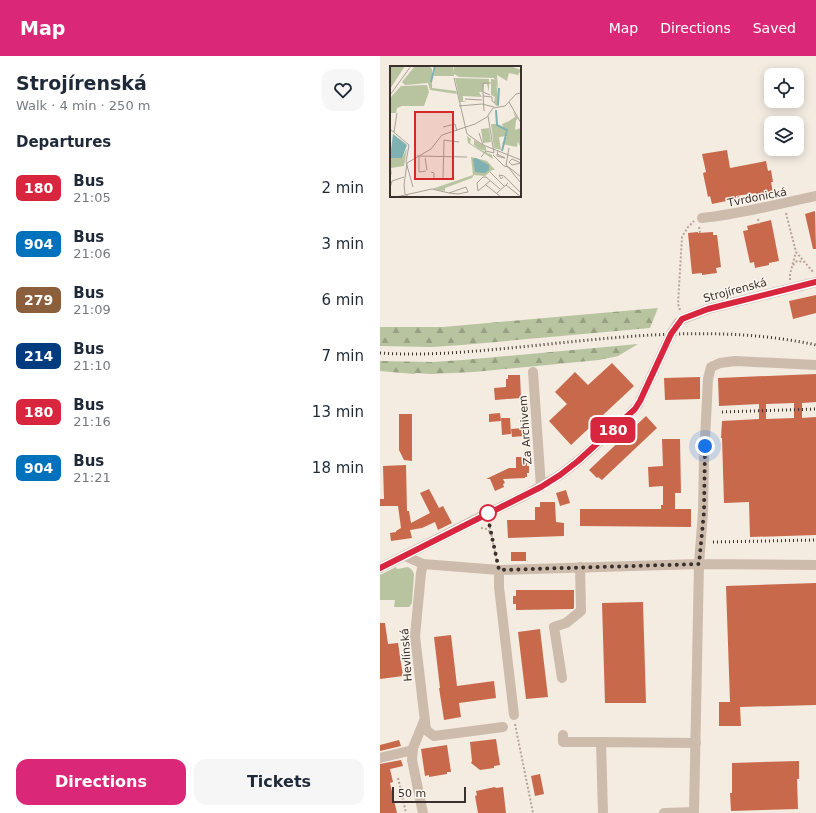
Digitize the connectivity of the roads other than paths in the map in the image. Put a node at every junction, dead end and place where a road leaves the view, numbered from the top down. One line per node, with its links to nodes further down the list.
1 (816, 196): 2 (street, Tvrdonická)
2 (698, 219)
3 (816, 278): 6 (street, Strojírenská)
4 (816, 365): 9 (street)
5 (533, 372): 6 (street, Za Archivem)
6 (541, 487): 7 (street, Strojírenská)
7 (405, 556): 8 (street); 12 (street, Strojírenská)
8 (423, 564): 13 (street); 16 (street, Hevlínská)
9 (699, 564): 10 (street); 11 (street); 20 (street)
10 (816, 565)
11 (580, 567): 13 (street); 14 (street)
12 (380, 568)
13 (504, 570): 15 (street)
14 (562, 678)
15 (514, 715)
16 (424, 721): 17 (street, Hevlínská); 21 (street, Hevlínská)
17 (503, 727)
18 (564, 735): 19 (street)
19 (601, 742): 20 (street); 24 (street)
20 (696, 743): 25 (street)
21 (413, 750): 22 (street); 23 (street, Hevlínská)
22 (380, 758)
23 (423, 813)
24 (603, 813)
25 (664, 813)

